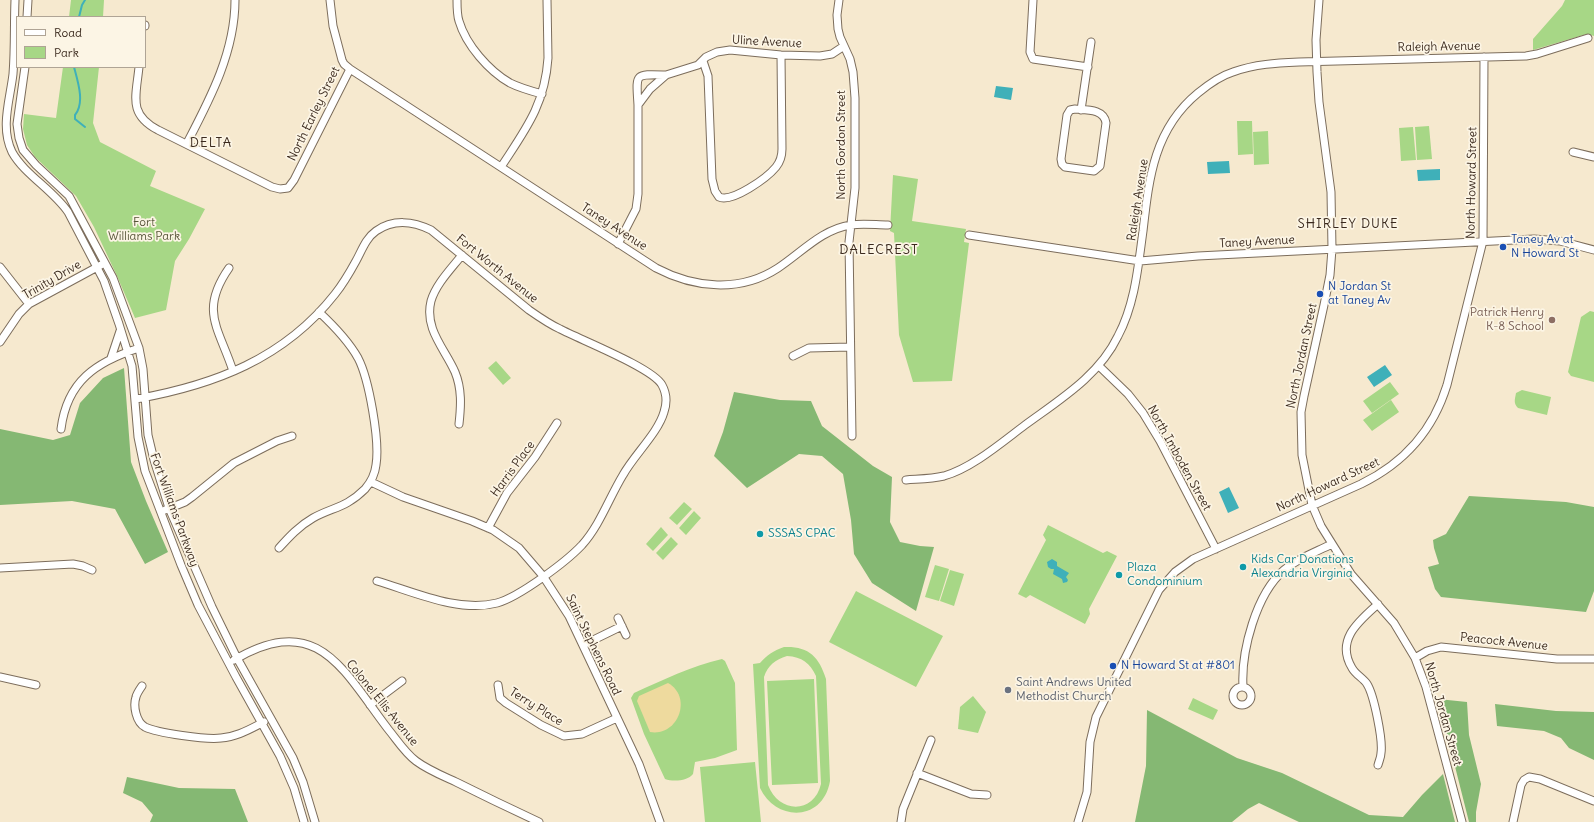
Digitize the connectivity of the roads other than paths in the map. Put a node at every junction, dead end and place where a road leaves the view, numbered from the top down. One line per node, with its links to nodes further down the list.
1 (15, 0): 27 (street, Fort Williams Parkway)
2 (28, 0): 10 (street)
3 (235, 0): 28 (street)
4 (330, 0): 21 (street, North Earley Street)
5 (457, 0): 23 (street)
6 (547, 0): 23 (street)
7 (838, 0): 13 (street, North Gordon Street)
8 (1033, 0): 18 (street)
9 (1319, 0): 17 (street, North Jordan Street)
10 (27, 16)
11 (1588, 38): 15 (street, Raleigh Avenue)
12 (1091, 42): 18 (street)
13 (844, 46): 14 (street, Uline Avenue); 32 (street, North Gordon Street)
14 (781, 55): 16 (street, Uline Avenue); 16 (street)
15 (1484, 57): 17 (street, Raleigh Avenue); 35 (street, North Howard Street)
16 (703, 60): 22 (street, Uline Avenue)
17 (1316, 61): 37 (street, North Jordan Street); 40 (street, Raleigh Avenue)
18 (1088, 67): 25 (street)
19 (25, 68): 26 (street, Fort Williams Parkway)
20 (139, 68): 28 (street)
21 (350, 69): 28 (street, North Earley Street); 31 (street, Taney Avenue)
22 (666, 75): 24 (street, Uline Avenue); 24 (street)
23 (542, 94): 31 (street)
24 (638, 105): 36 (street)
25 (1081, 110): 25 (street)
26 (18, 116): 27 (street); 41 (street, Fort Williams Parkway)
27 (3, 117): 43 (street, Fort Williams Parkway)
28 (187, 143)
29 (1573, 152): 30 (street)
30 (1594, 157)
31 (501, 167): 36 (street, Taney Avenue)
32 (850, 225): 33 (street, Taney Avenue); 36 (street, Taney Avenue); 49 (street, North Gordon Street)
33 (888, 225)
34 (969, 235): 40 (street, Taney Avenue)
35 (1483, 241): 37 (street, Taney Avenue); 38 (street, Taney Avenue); 65 (street, North Howard Street)
36 (618, 244)
37 (1332, 249): 40 (street, Taney Avenue); 65 (street, North Jordan Street)
38 (1594, 250)
39 (462, 255): 46 (street, Fort Worth Avenue); 59 (street); 74 (street, Fort Worth Avenue)
40 (1140, 261): 54 (street, Raleigh Avenue)
41 (105, 263): 43 (street, Trinity Drive); 50 (street, Fort Williams Parkway)
42 (0, 267): 45 (street)
43 (97, 267): 45 (street, Trinity Drive); 47 (street, Fort Williams Parkway)
44 (229, 268): 55 (street)
45 (29, 304): 48 (street, Trinity Drive)
46 (319, 312): 55 (street, Fort Worth Avenue); 64 (street)
47 (121, 329): 51 (street, Fort Williams Parkway); 53 (street)
48 (0, 342)
49 (850, 347): 52 (street); 62 (street, North Gordon Street)
50 (139, 348): 51 (street); 56 (street, Fort Williams Parkway)
51 (128, 352): 53 (street); 57 (street, Fort Williams Parkway)
52 (793, 356)
53 (111, 358): 60 (street)
54 (1099, 366): 63 (street, Raleigh Avenue); 71 (street, North Imboden Street)
55 (233, 371): 56 (street, Fort Worth Avenue)
56 (146, 397): 57 (street, Fort Worth Avenue); 66 (street, Fort Williams Parkway)
57 (136, 399): 67 (street, Fort Williams Parkway)
58 (557, 423): 68 (street, Harris Place)
59 (459, 424)
60 (61, 429)
61 (292, 436): 66 (street)
62 (852, 436)
63 (906, 480)
64 (371, 482): 68 (street, Saint Stephens Road); 70 (street)
65 (1312, 505): 69 (street, North Jordan Street); 71 (street, North Howard Street)
66 (169, 508): 67 (street); 81 (street, Fort Williams Parkway)
67 (161, 511): 84 (street, Fort Williams Parkway)
68 (488, 528): 74 (street, Saint Stephens Road)
69 (1332, 544): 76 (street, North Jordan Street); 90 (street)
70 (279, 548)
71 (1216, 549): 105 (street, North Howard Street)
72 (0, 568): 73 (street)
73 (92, 570)
74 (543, 576): 75 (street, Fort Worth Avenue); 80 (street, Saint Stephens Road)
75 (377, 581)
76 (1378, 604): 82 (street, North Jordan Street); 96 (street)
77 (618, 618): 78 (street)
78 (622, 626): 79 (street); 80 (street)
79 (626, 635)
80 (583, 645): 93 (street, Saint Stephens Road)
81 (237, 658): 84 (street, Colonel Ellis Avenue); 91 (street, Colonel Ellis Avenue); 92 (street, Fort Williams Parkway)
82 (1415, 658): 83 (street, Peacock Avenue); 106 (street, North Jordan Street)
83 (1594, 659)
84 (228, 663): 94 (street, Fort Williams Parkway)
85 (0, 677): 87 (street)
86 (402, 681): 91 (street)
87 (36, 684)
88 (498, 685): 93 (street, Terry Place)
89 (142, 686): 94 (street)
90 (1242, 687)
91 (370, 705): 102 (street, Colonel Ellis Avenue)
92 (270, 718): 94 (street); 101 (street, Fort Williams Parkway)
93 (617, 718): 103 (street, Saint Stephens Road)
94 (261, 723): 100 (street, Fort Williams Parkway)
95 (931, 740): 97 (street)
96 (1378, 765)
97 (917, 773): 98 (street); 104 (street)
98 (987, 795)
99 (1594, 801): 107 (street)
100 (304, 822)
101 (315, 822)
102 (538, 822)
103 (660, 822)
104 (901, 822)
105 (1078, 822)
106 (1462, 822)
107 (1513, 822)

